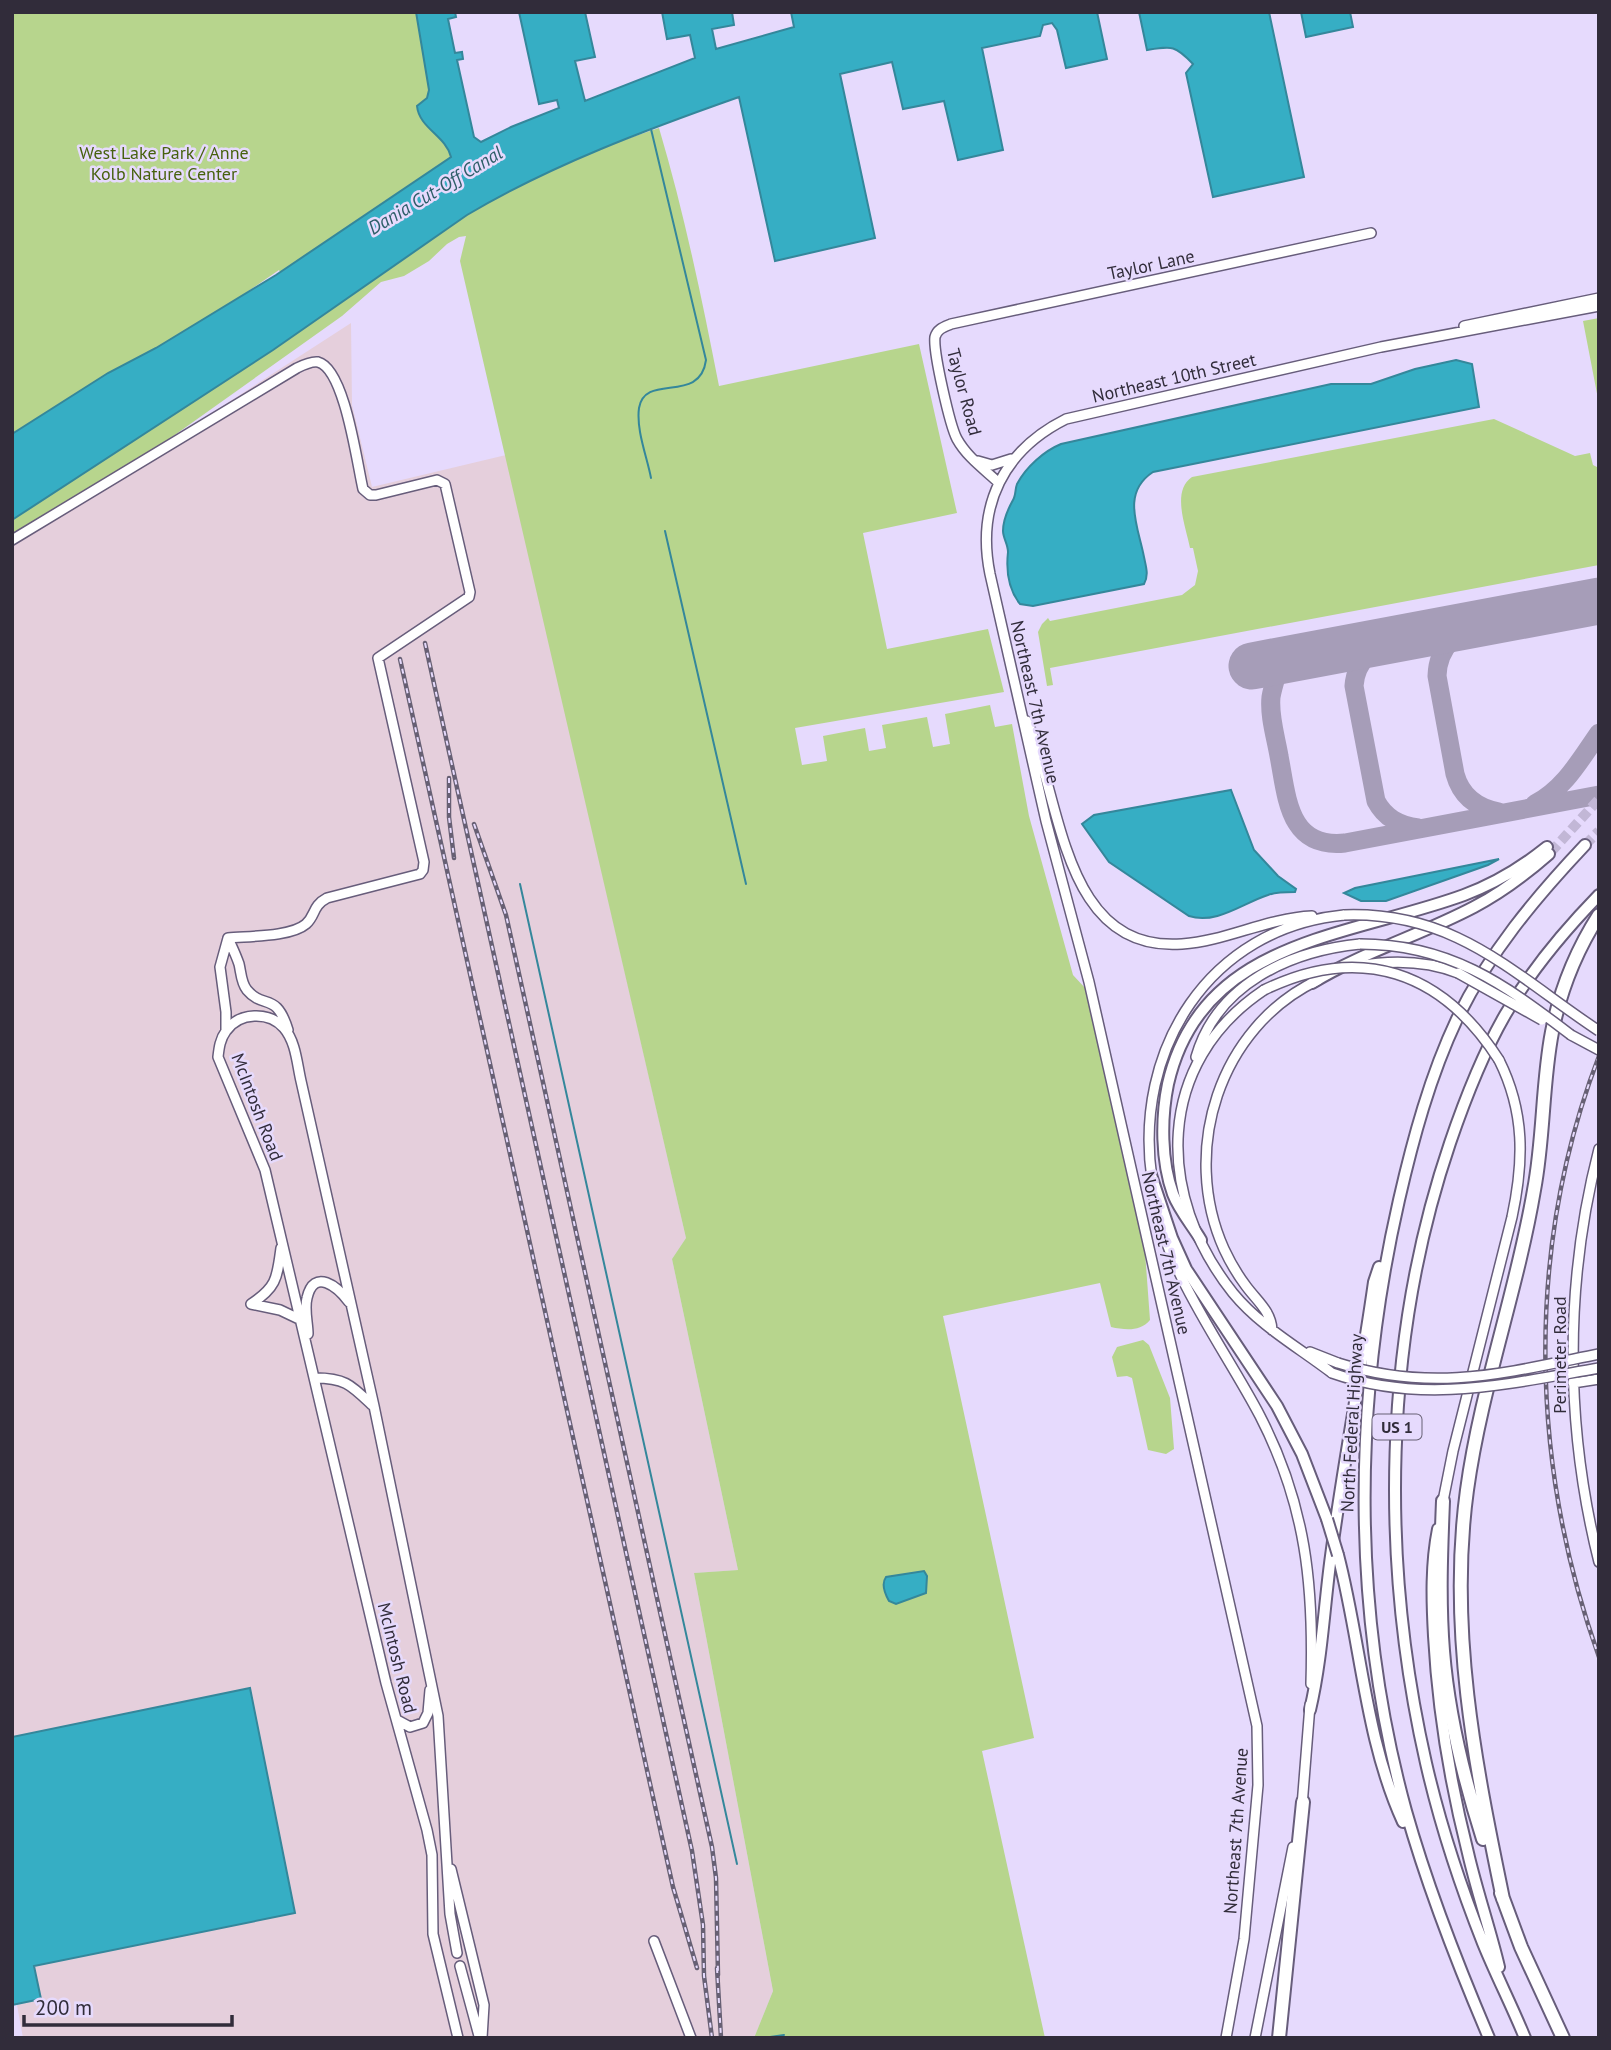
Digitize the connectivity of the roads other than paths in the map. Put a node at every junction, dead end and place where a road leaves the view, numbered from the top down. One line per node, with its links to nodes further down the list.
1 (1371, 233): 6 (street, Taylor Lane)
2 (1599, 298): 3 (street, Northeast 10th Street)
3 (1587, 300): 5 (street); 7 (street, Northeast 10th Street)
4 (1599, 306): 5 (street, Northeast 10th Street)
5 (1573, 311): 7 (street, Northeast 10th Street)
6 (938, 330): 9 (street, Taylor Road)
7 (1381, 347): 8 (street, Northeast 10th Street)
8 (1016, 457): 9 (street, Taylor Road); 10 (street, Northeast 10th Street)
9 (972, 459): 10 (street, Taylor Road)
10 (999, 483): 12 (street, Northeast 7th Avenue)
11 (12, 540): 17 (street)
12 (1019, 702): 16 (street); 57 (street, Northeast 7th Avenue)
13 (1585, 845): 27 (main road, North Federal Highway / US 1)
14 (1599, 895): 53 (main road, US 1)
15 (1599, 915): 49 (highway)
16 (1331, 916): 20 (street, bridge); 26 (street)
17 (228, 938): 19 (street); 22 (street)
18 (1312, 983): 21 (street, bridge); 29 (main road); 32 (street)
19 (226, 1031): 22 (street, McIntosh Road); 28 (street, McIntosh Road)
20 (1599, 1031)
21 (1571, 1035): 23 (street); 24 (street, bridge)
22 (292, 1041): 30 (street, McIntosh Road)
23 (1599, 1050)
24 (1192, 1072): 29 (street); 41 (street, bridge)
25 (1599, 1149): 39 (street, Perimeter Road)
26 (1151, 1175): 44 (street); 48 (main road, bridge)
27 (1392, 1231): 44 (main road); 48 (main road, North Federal Highway / US 1)
28 (282, 1238): 31 (street, McIntosh Road); 31 (street)
29 (1201, 1240): 32 (street)
30 (352, 1307): 35 (street); 40 (street, McIntosh Road)
31 (301, 1320): 35 (street, McIntosh Road)
32 (1272, 1331): 33 (street)
33 (1302, 1349): 34 (street, bridge); 36 (street, bridge)
34 (1599, 1354)
35 (310, 1358): 37 (street, McIntosh Road)
36 (1599, 1368)
37 (315, 1378): 40 (street); 45 (street, McIntosh Road)
38 (1599, 1379): 39 (street)
39 (1573, 1384): 42 (street, Perimeter Road)
40 (373, 1406): 43 (street, McIntosh Road)
41 (1443, 1501): 49 (highway); 53 (main road)
42 (1599, 1562)
43 (430, 1679): 45 (street); 47 (street, McIntosh Road)
44 (1310, 1710): 46 (street)
45 (396, 1719): 54 (street, McIntosh Road)
46 (1303, 1802): 58 (street); 59 (highway)
47 (446, 1849): 51 (street, McIntosh Road); 55 (street, McIntosh Road)
48 (1421, 1860): 60 (main road, North Federal Highway / US 1)
49 (1503, 1899): 62 (highway)
50 (654, 1941): 56 (street)
51 (457, 1953)
52 (460, 1966): 55 (street, McIntosh Road)
53 (1506, 1994): 61 (main road, US 1)
54 (458, 2038)
55 (481, 2038)
56 (691, 2038)
57 (1226, 2038)
58 (1255, 2038)
59 (1279, 2038)
60 (1489, 2038)
61 (1525, 2038)
62 (1563, 2038)

